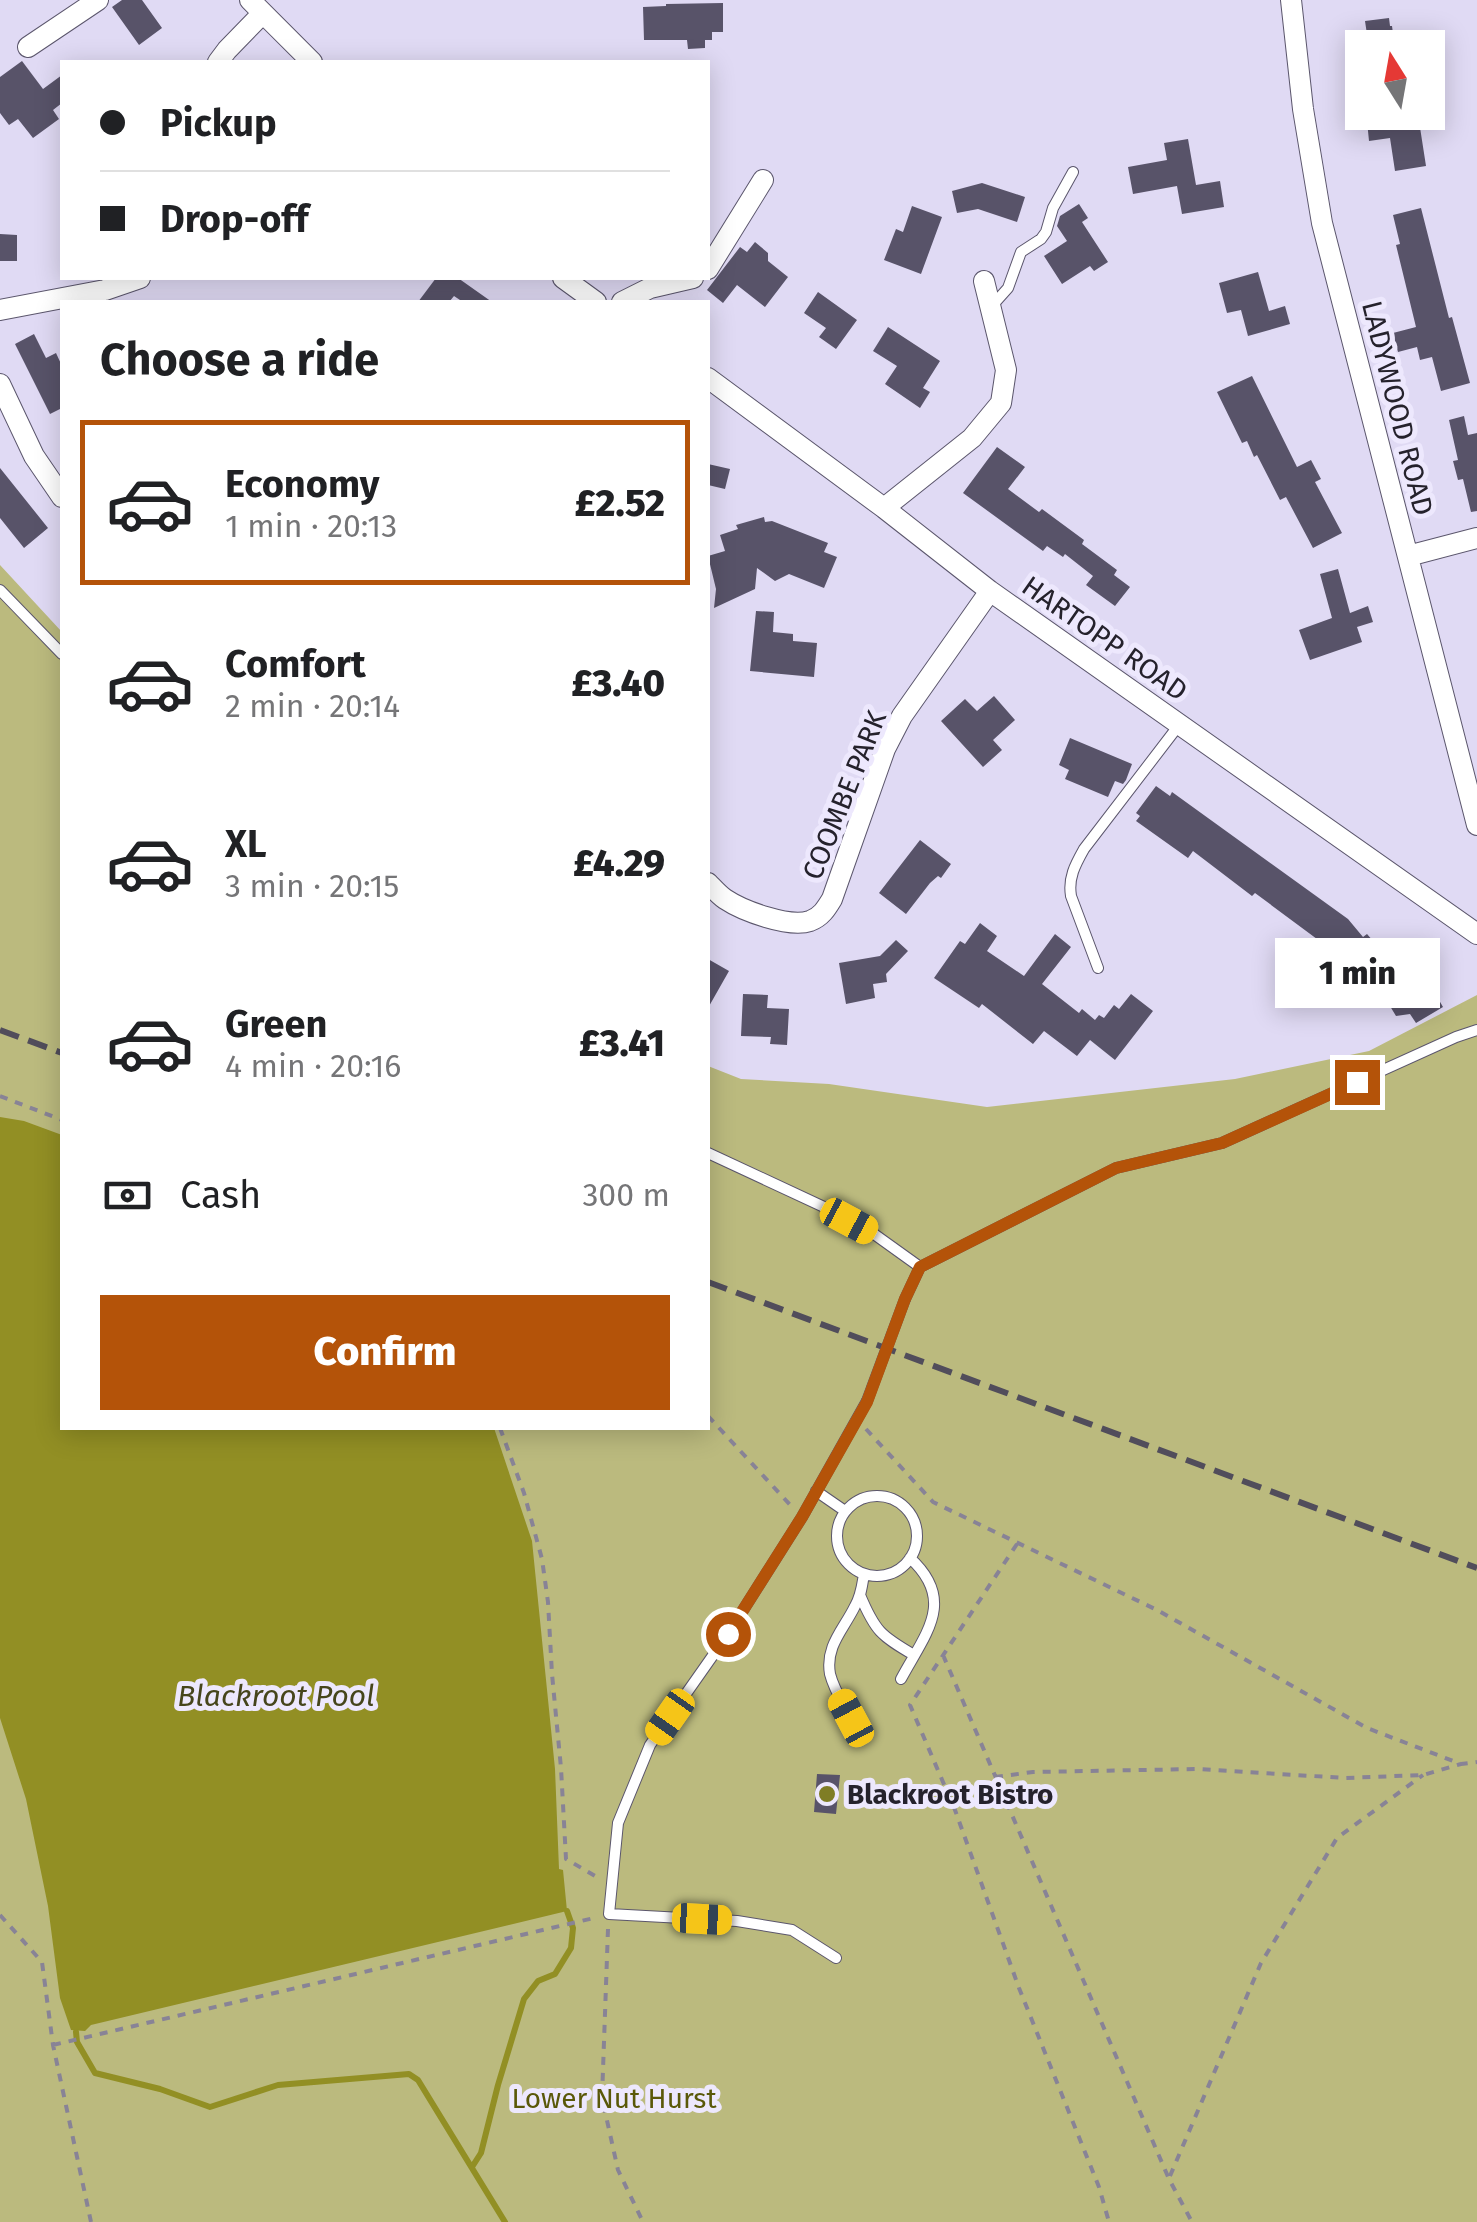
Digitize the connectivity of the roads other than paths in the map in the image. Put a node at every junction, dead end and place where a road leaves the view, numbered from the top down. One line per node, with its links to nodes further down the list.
1 (98, 0): 4 (street)
2 (1291, 0): 23 (street, LADYWOOD ROAD)
3 (256, 7): 5 (street); 6 (street)
4 (28, 48)
5 (220, 60)
6 (310, 60)
7 (1074, 172): 16 (lane)
8 (763, 180): 9 (street)
9 (710, 266)
10 (134, 280): 17 (street)
11 (566, 280): 14 (street)
12 (684, 280): 15 (street)
13 (984, 281): 16 (street)
14 (593, 300)
15 (626, 300)
16 (990, 308): 21 (street)
17 (0, 310)
18 (710, 379): 21 (street, HARTOPP ROAD)
19 (0, 384): 20 (street)
20 (60, 493)
21 (884, 508): 25 (street, HARTOPP ROAD)
22 (1477, 538): 23 (street)
23 (1408, 556): 28 (street, LADYWOOD ROAD)
24 (0, 590): 26 (lane)
25 (990, 590): 27 (street, HARTOPP ROAD); 29 (street, COOMBE PARK)
26 (60, 652)
27 (1180, 724): 30 (street, HARTOPP ROAD); 31 (lane)
28 (1477, 825)
29 (710, 885)
30 (1477, 934)
31 (1098, 968)
32 (1477, 1030): 34 (lane)
33 (710, 1154): 34 (lane)
34 (920, 1267): 35 (lane, bridge)
35 (816, 1491): 36 (lane); 43 (lane)
36 (845, 1511): 37 (lane); 38 (lane)
37 (910, 1558): 38 (lane); 40 (lane)
38 (864, 1574): 39 (lane)
39 (860, 1595): 40 (lane); 42 (lane)
40 (914, 1656): 41 (lane)
41 (902, 1679)
42 (851, 1718)
43 (836, 1958)

